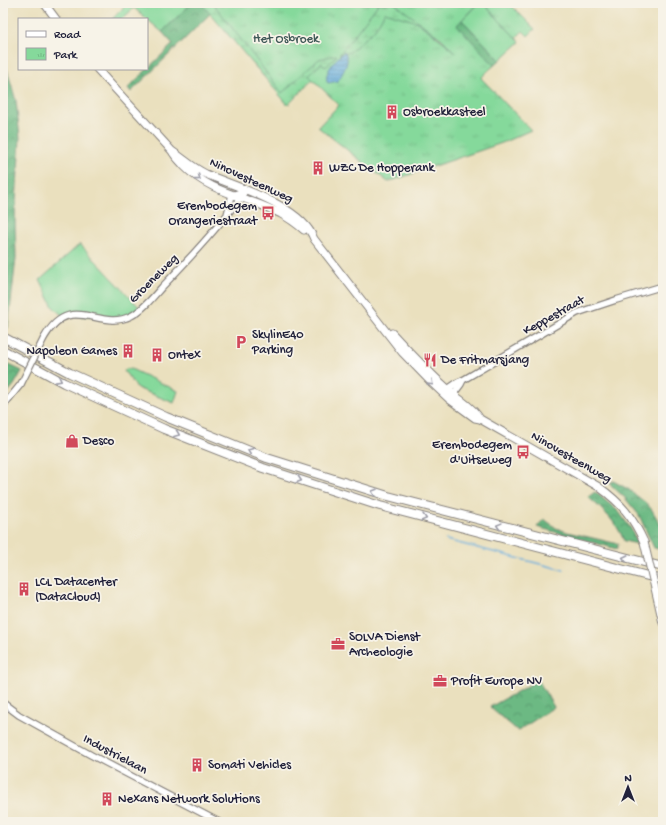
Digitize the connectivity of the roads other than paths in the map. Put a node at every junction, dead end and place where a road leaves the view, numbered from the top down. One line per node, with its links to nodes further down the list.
1 (44, 3): 2 (main road)
2 (55, 18)
3 (98, 70): 4 (main road, Ninovesteenweg)
4 (172, 152): 5 (main road, Ninovesteenweg); 6 (main road, Ninovesteenweg, one-way to 6)
5 (246, 190): 6 (street); 7 (street, Groeneweg); 9 (main road, Ninovesteenweg)
6 (232, 195): 7 (main road, Ninovesteenweg); 8 (street, Groeneweg)
7 (241, 198): 8 (street, Groeneweg); 9 (main road, Ninovesteenweg)
8 (226, 216): 16 (street, Groeneweg, bridge)
9 (314, 239): 14 (main road, Ninovesteenweg)
10 (663, 286): 13 (street, Keppestraat)
11 (3, 337): 17 (highway, one-way to 11)
12 (3, 350): 18 (highway, one-way to 18)
13 (463, 380): 14 (street, Keppestraat); 15 (street, Keppestraat)
14 (444, 391): 15 (main road, Ninovesteenweg)
15 (451, 397): 19 (main road, Ninovesteenweg, bridge)
16 (3, 406)
17 (663, 567)
18 (663, 580)
19 (663, 623)
20 (3, 704): 21 (street, Industrielaan)
21 (219, 822)

